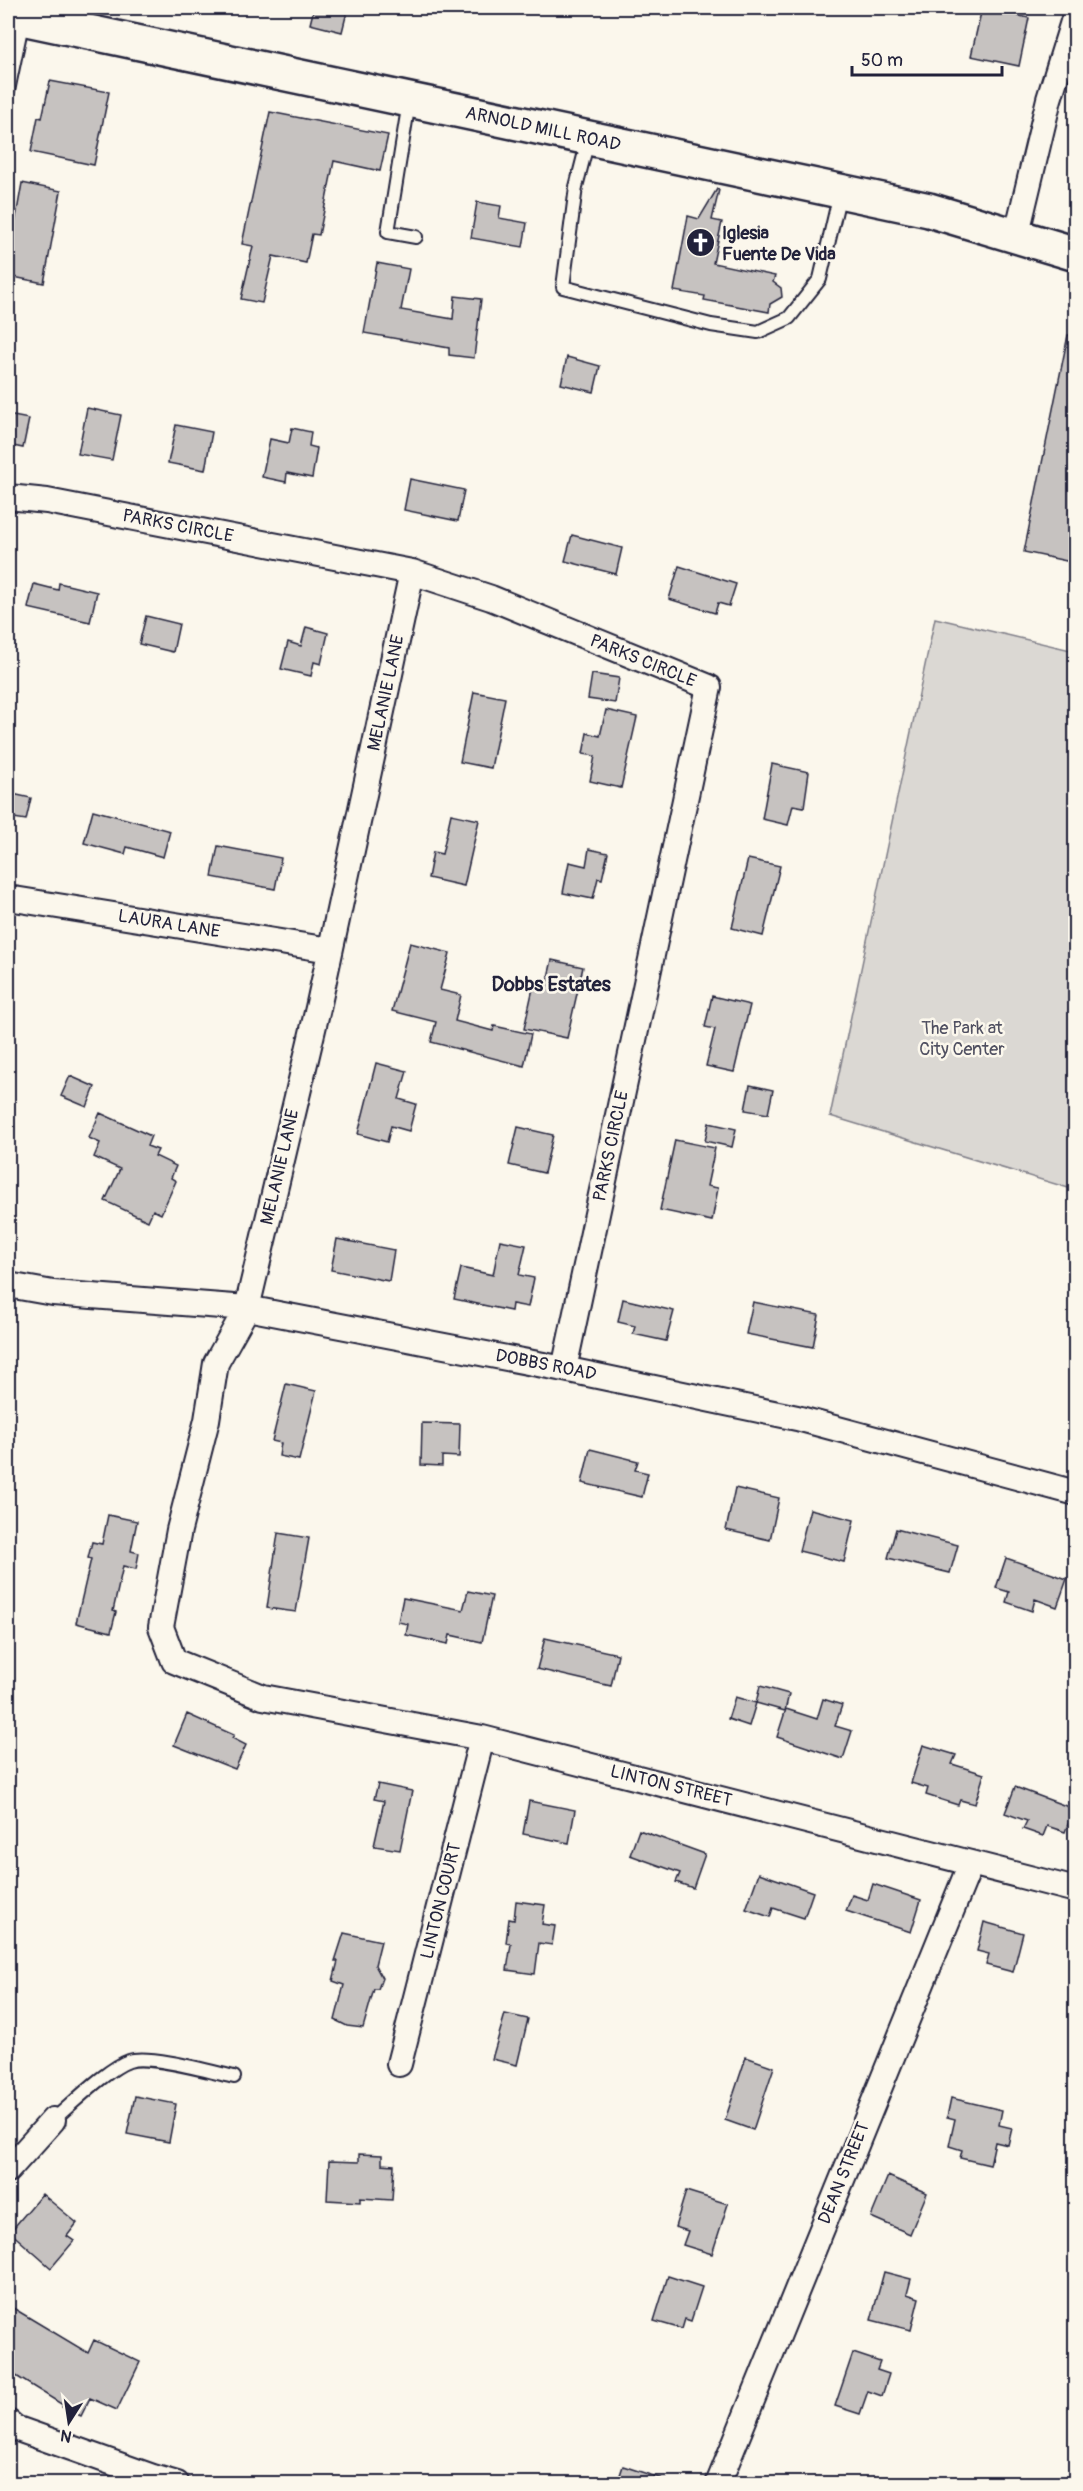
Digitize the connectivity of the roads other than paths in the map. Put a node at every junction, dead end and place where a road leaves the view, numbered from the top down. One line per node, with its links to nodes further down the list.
1 (1076, 12): 8 (street)
2 (15, 16): 3 (lane); 4 (main road, ARNOLD MILL ROAD)
3 (8, 91)
4 (409, 100): 5 (main road, ARNOLD MILL ROAD); 7 (lane)
5 (588, 138): 6 (main road, ARNOLD MILL ROAD); 6 (lane)
6 (840, 192): 8 (main road, ARNOLD MILL ROAD)
7 (416, 237)
8 (1016, 237): 9 (main road, ARNOLD MILL ROAD)
9 (1076, 254)
10 (8, 497): 11 (street, PARKS CIRCLE)
11 (412, 572): 13 (street, MELANIE LANE); 16 (street, PARKS CIRCLE)
12 (8, 898): 13 (street, LAURA LANE)
13 (330, 950): 15 (street, MELANIE LANE)
14 (8, 1285): 15 (street, DOBBS ROAD)
15 (247, 1308): 16 (street, DOBBS ROAD); 18 (street, MELANIE LANE)
16 (564, 1369): 17 (street, DOBBS ROAD)
17 (1076, 1492)
18 (263, 1697): 19 (street, LINTON STREET)
19 (482, 1738): 20 (street, LINTON STREET); 22 (street, LINTON COURT)
20 (971, 1863): 21 (street, LINTON STREET); 28 (street, DEAN STREET)
21 (1076, 1890)
22 (399, 2064)
23 (234, 2077): 24 (lane)
24 (53, 2120): 25 (street)
25 (8, 2170)
26 (8, 2422): 27 (street)
27 (177, 2484)
28 (718, 2484)

